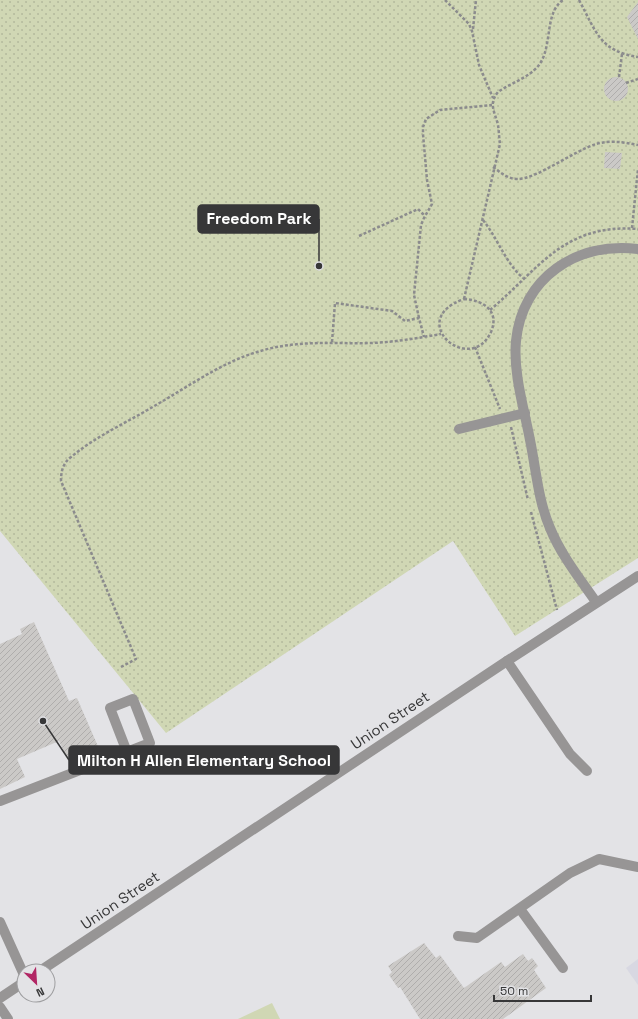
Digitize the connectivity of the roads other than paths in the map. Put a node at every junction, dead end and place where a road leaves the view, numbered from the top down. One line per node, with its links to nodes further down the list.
1 (638, 249): 2 (street)
2 (525, 413): 3 (street); 5 (street)
3 (459, 429)
4 (638, 576): 5 (street, Union Street)
5 (596, 602): 6 (street, Union Street)
6 (507, 661): 8 (street); 15 (street, Union Street)
7 (127, 752): 7 (street); 9 (street)
8 (587, 771)
9 (0, 801)
10 (638, 867): 11 (street)
11 (520, 908): 13 (street); 16 (street)
12 (0, 922): 14 (street)
13 (458, 936)
14 (19, 963)
15 (52, 963)
16 (563, 968)
17 (16, 987): 18 (street)
18 (0, 998)
19 (0, 1007): 20 (street)
20 (8, 1019)

